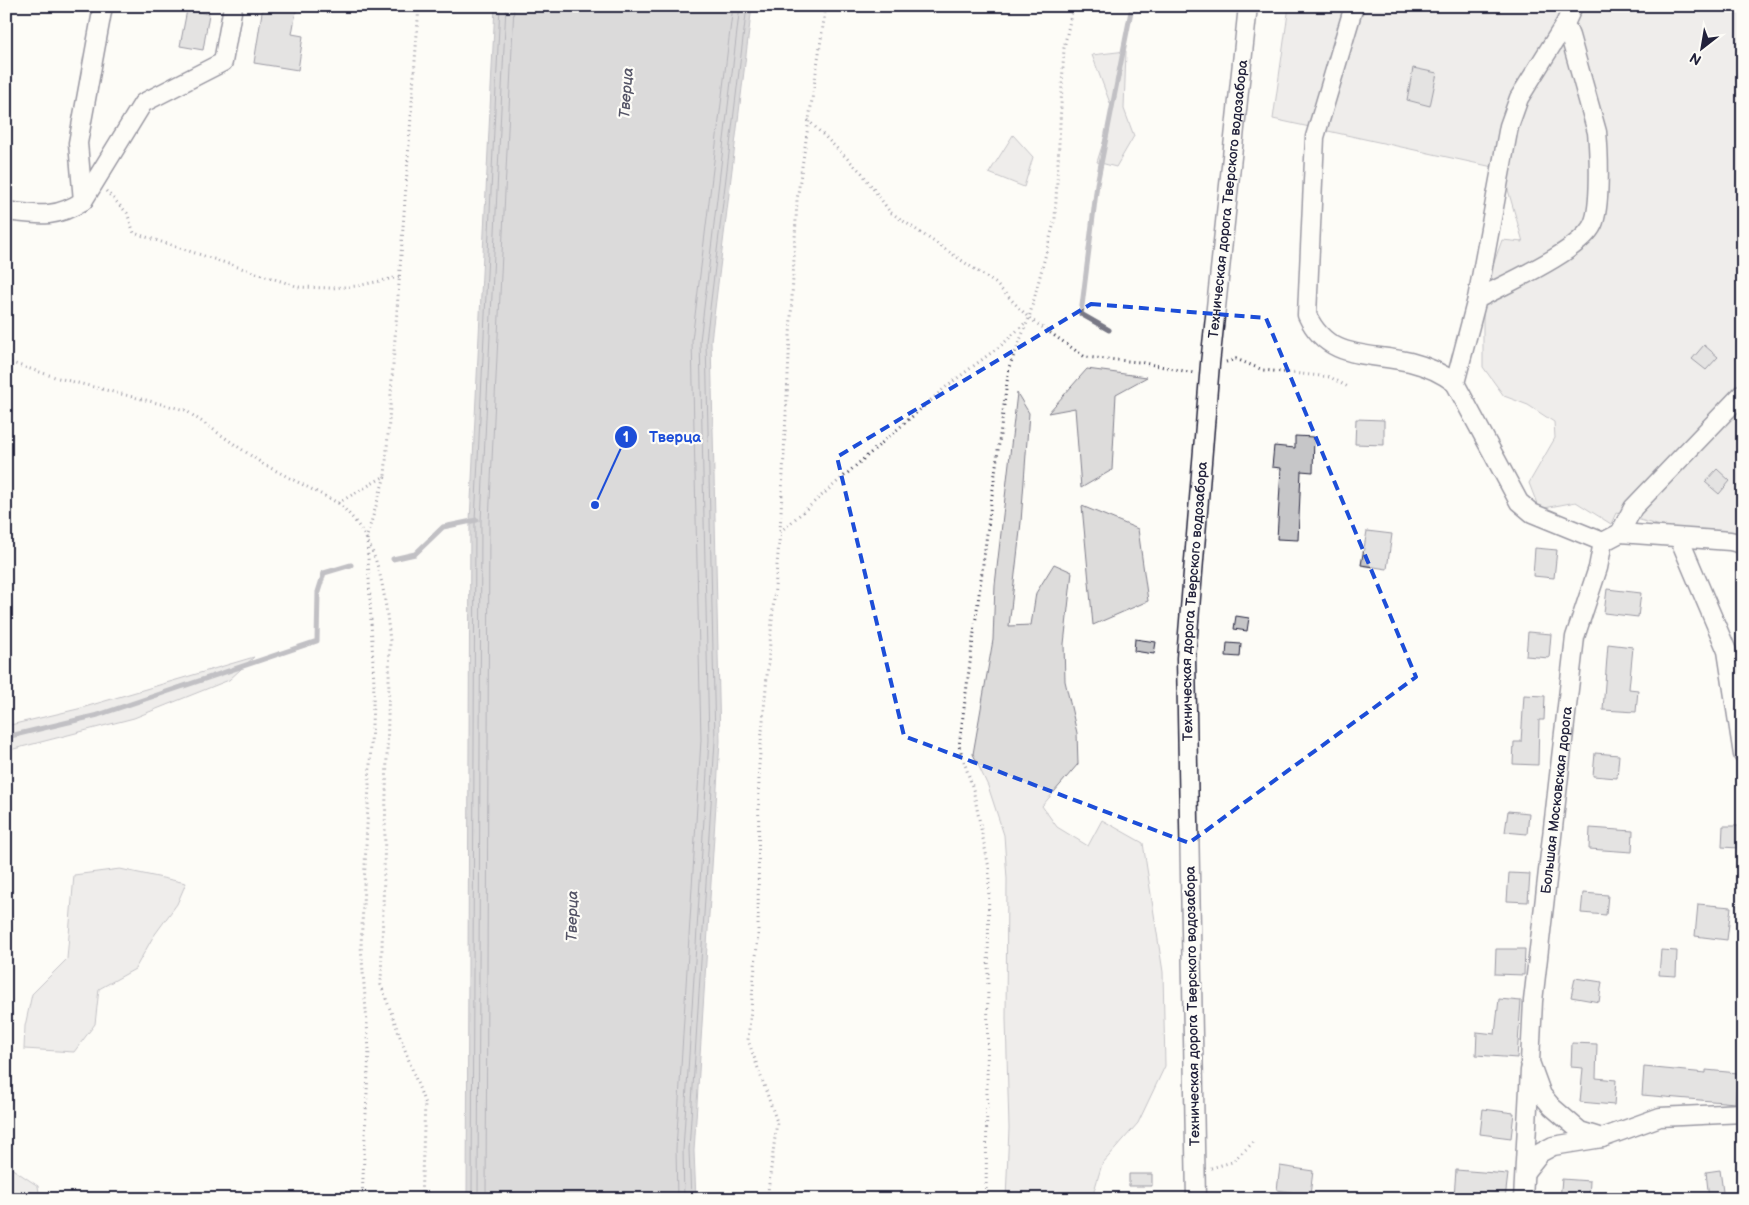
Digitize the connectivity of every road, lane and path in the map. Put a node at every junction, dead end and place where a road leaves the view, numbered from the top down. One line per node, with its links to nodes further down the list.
1 (103, 6): 12 (street)
2 (233, 6): 11 (street)
3 (419, 6): 14 (path)
4 (826, 6): 10 (path)
5 (1073, 6): 16 (path)
6 (1248, 6): 18 (street, Техническая дорога Тверского водозабора)
7 (1354, 6): 19 (street)
8 (1573, 6): 9 (street)
9 (1564, 24): 15 (street); 15 (street)
10 (808, 120): 16 (path); 24 (path)
11 (96, 179): 12 (street); 14 (path)
12 (83, 200): 13 (street)
13 (6, 211)
14 (399, 277): 22 (path)
15 (1477, 299): 19 (street)
16 (1029, 318): 18 (path); 24 (path); 40 (path)
17 (6, 361): 23 (path)
18 (1210, 371): 20 (path); 35 (street, Техническая дорога Тверского водозабора)
19 (1456, 383): 28 (street)
20 (1348, 387)
21 (1743, 393): 25 (street)
22 (385, 476): 23 (path); 26 (path)
23 (338, 503): 26 (path)
24 (780, 532): 39 (path)
25 (1620, 533): 27 (street); 28 (street)
26 (367, 536): 37 (path); 38 (path)
27 (1679, 538): 29 (street); 30 (street)
28 (1603, 542): 31 (street, Большая Московская дорога)
29 (1743, 544)
30 (1743, 755)
31 (1530, 1062): 33 (street, Большая Московская дорога); 36 (street, Большая Московская дорога)
32 (1743, 1113): 33 (street)
33 (1602, 1138): 36 (street)
34 (1256, 1140): 35 (path)
35 (1195, 1172): 41 (street, Техническая дорога Тверского водозабора)
36 (1525, 1172): 42 (street, Большая Московская дорога)
37 (362, 1199)
38 (421, 1199)
39 (767, 1199)
40 (986, 1199)
41 (1196, 1199)
42 (1523, 1199)

